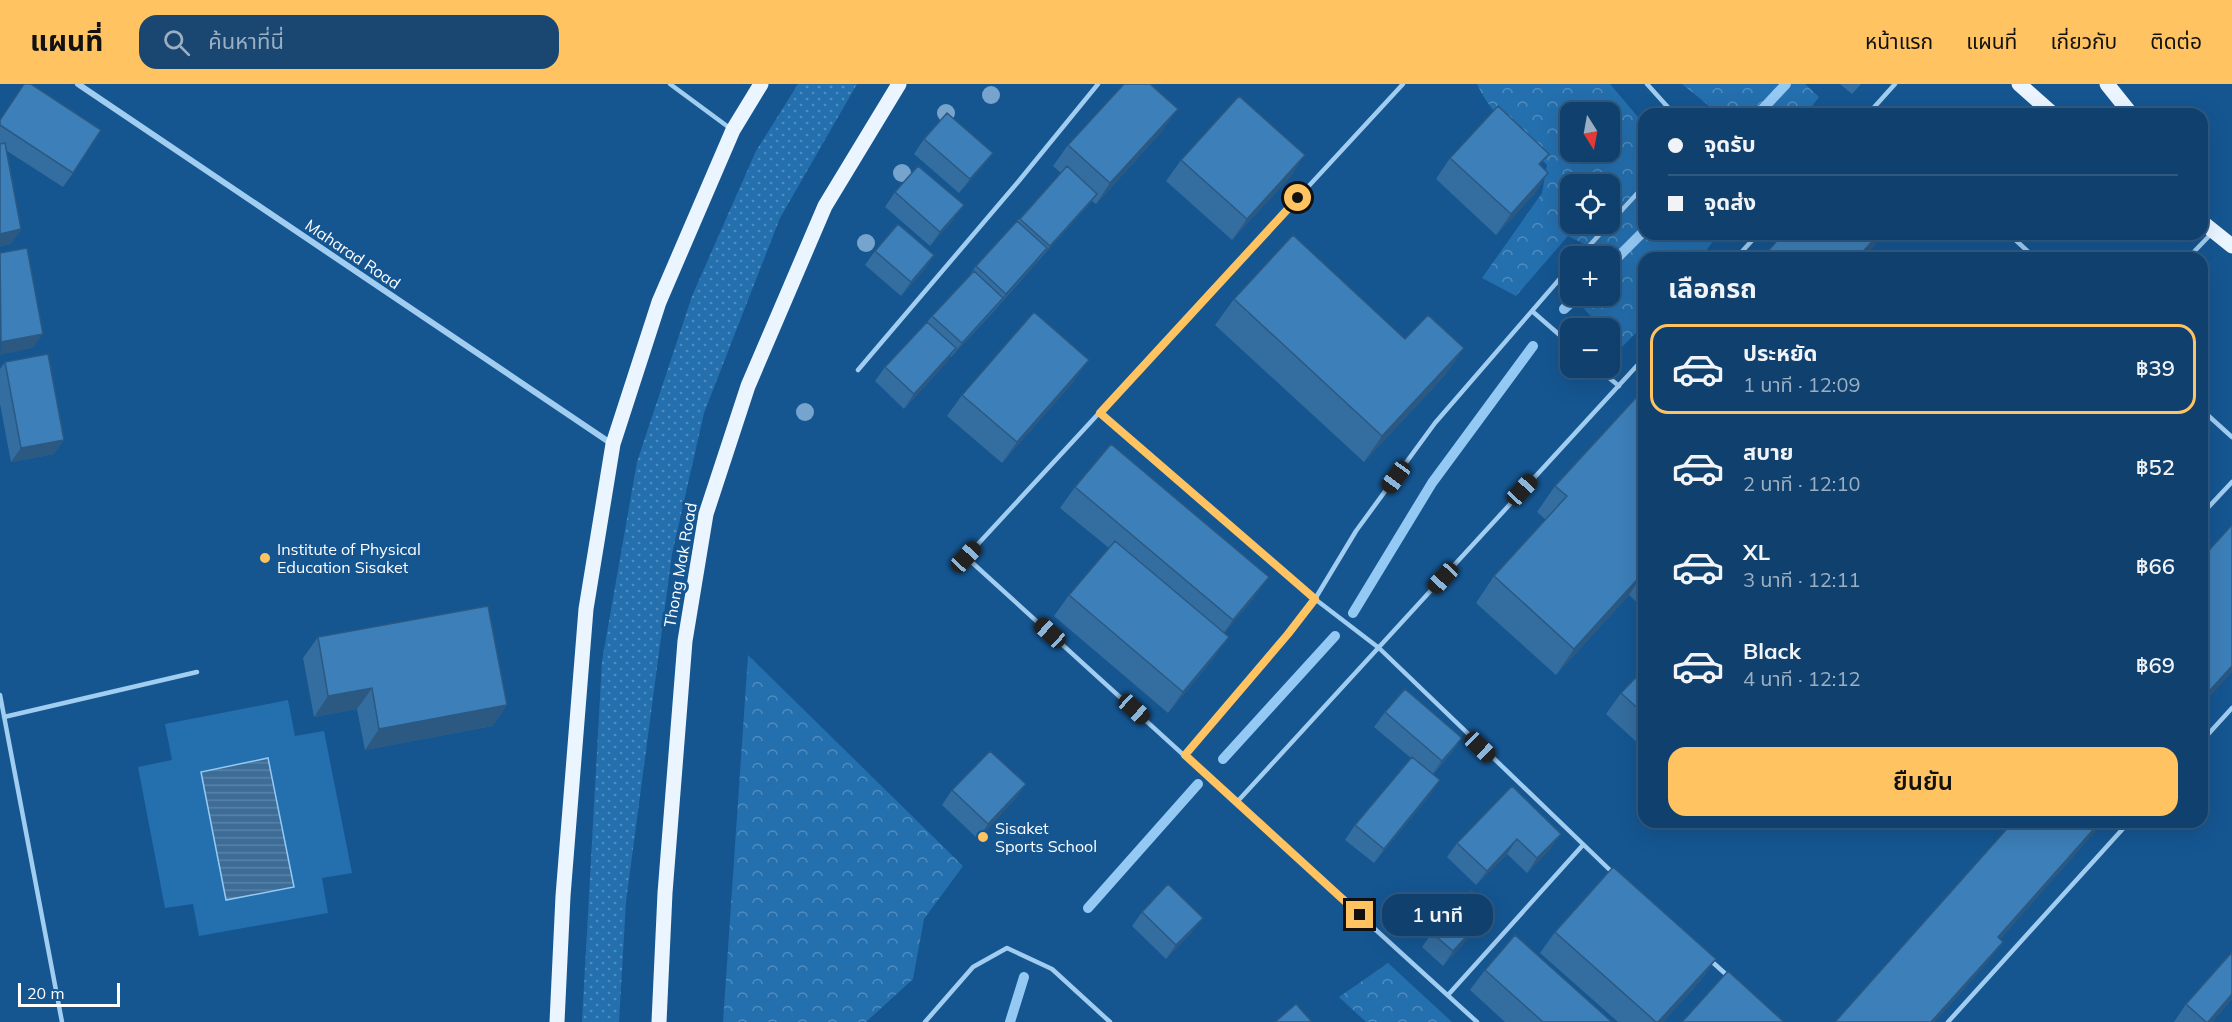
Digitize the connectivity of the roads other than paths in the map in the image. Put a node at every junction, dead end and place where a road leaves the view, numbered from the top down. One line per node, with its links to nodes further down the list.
1 (78, 84): 41 (street, Maharad Road)
2 (670, 84): 15 (lane)
3 (761, 84): 15 (main road)
4 (899, 84): 61 (main road, Thong Mak Road)
5 (1098, 84): 35 (lane)
6 (1403, 84): 38 (lane)
7 (1647, 84): 11 (lane)
8 (1895, 84): 12 (lane)
9 (2019, 84): 13 (main road)
10 (2106, 84): 14 (main road)
11 (1669, 108)
12 (1874, 108)
13 (2046, 108)
14 (2126, 108)
15 (733, 130): 41 (main road)
16 (1638, 192): 17 (lane)
17 (1620, 211)
18 (2208, 221): 20 (main road)
19 (2208, 226): 20 (main road)
20 (2215, 231): 22 (lane); 27 (main road)
21 (1599, 234): 26 (lane)
22 (2208, 238)
23 (1752, 240): 28 (lane)
24 (2016, 240): 29 (lane)
25 (2206, 240): 30 (lane)
26 (1589, 246)
27 (2232, 246)
28 (1742, 252)
29 (2028, 252)
30 (2194, 252)
31 (1560, 279): 32 (lane)
32 (1532, 311): 33 (lane); 44 (lane)
33 (1560, 335)
34 (1638, 364): 37 (lane)
35 (858, 370)
36 (1609, 378): 37 (lane)
37 (1618, 386): 45 (lane)
38 (1100, 413): 44 (lane); 51 (lane)
39 (2208, 415): 40 (lane)
40 (2232, 437)
41 (613, 444): 60 (main road)
42 (2232, 482): 43 (lane)
43 (2208, 508)
44 (1315, 599): 45 (lane); 51 (lane)
45 (1378, 648): 52 (lane); 54 (lane)
46 (197, 672): 49 (lane)
47 (0, 695): 49 (lane)
48 (2232, 708): 50 (lane)
49 (4, 717): 59 (lane)
50 (2208, 734)
51 (1185, 755): 52 (lane)
52 (1237, 802): 58 (lane)
53 (2124, 828): 65 (lane)
54 (1582, 846): 55 (lane); 58 (lane)
55 (1616, 876)
56 (1702, 953): 57 (lane)
57 (1736, 984)
58 (1448, 995): 64 (lane)
59 (62, 1022)
60 (557, 1022)
61 (659, 1022)
62 (925, 1022): 63 (lane)
63 (1110, 1022)
64 (1478, 1022)
65 (1948, 1022)

